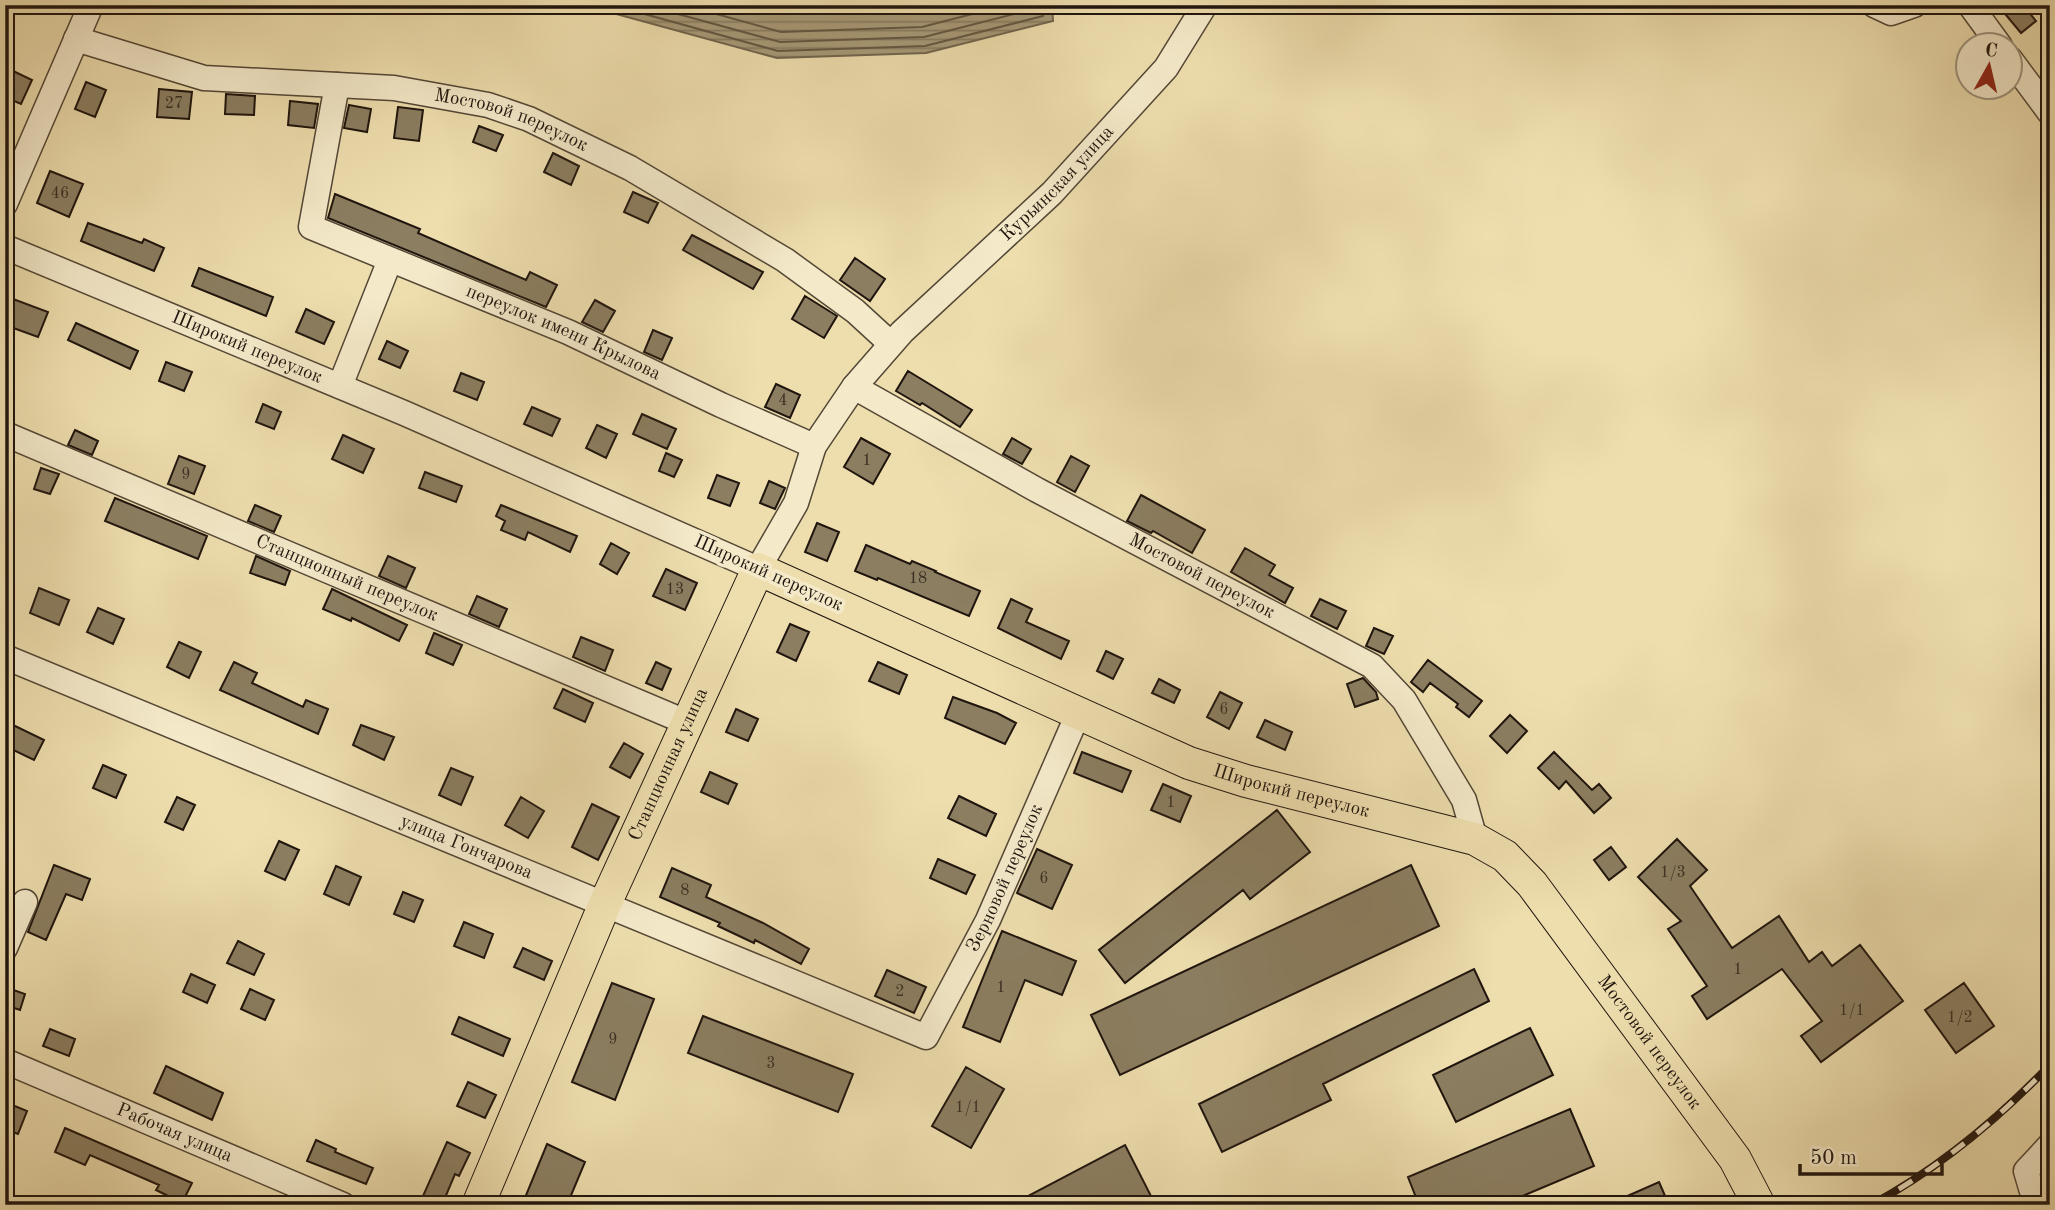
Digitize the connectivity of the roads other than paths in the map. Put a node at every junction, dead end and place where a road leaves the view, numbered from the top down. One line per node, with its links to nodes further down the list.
1 (91, 5): 7 (street)
2 (1205, 5): 14 (street, Курьинская улица)
3 (1874, 5): 4 (street)
4 (1914, 5)
5 (1970, 5): 6 (street)
6 (1990, 32)
7 (76, 40): 9 (street, Мостовой переулок); 11 (street)
8 (2024, 78): 10 (street)
9 (337, 85): 13 (street, переулок имени Крылова); 14 (street, Мостовой переулок)
10 (2050, 113)
11 (5, 204)
12 (5, 247): 15 (street, Широкий переулок)
13 (390, 260): 15 (street); 18 (street, переулок имени Крылова)
14 (891, 344): 16 (street, Станционная улица)
15 (340, 386): 19 (street, Широкий переулок)
16 (854, 387): 18 (street, Станционная улица); 23 (street, Мостовой переулок)
17 (5, 434): 22 (street, Станционный переулок)
18 (814, 446): 19 (street, Станционная улица)
19 (758, 569): 21 (main road, Широкий переулок); 22 (main road, Станционная улица)
20 (5, 657): 26 (street, улица Гончарова)
21 (1078, 714): 23 (main road, Широкий переулок); 28 (street, Зерновой переулок)
22 (688, 723): 26 (main road, Станционная улица)
23 (1475, 839): 24 (main road, Широкий переулок)
24 (1532, 884): 33 (main road, Мостовой переулок)
25 (25, 902): 27 (street)
26 (604, 906): 28 (street, улица Гончарова); 32 (main road, Станционная улица)
27 (5, 948)
28 (926, 1037)
29 (5, 1061): 31 (street, Рабочая улица)
30 (2050, 1144): 34 (street)
31 (343, 1205)
32 (478, 1205)
33 (1759, 1205)
34 (2036, 1205)

